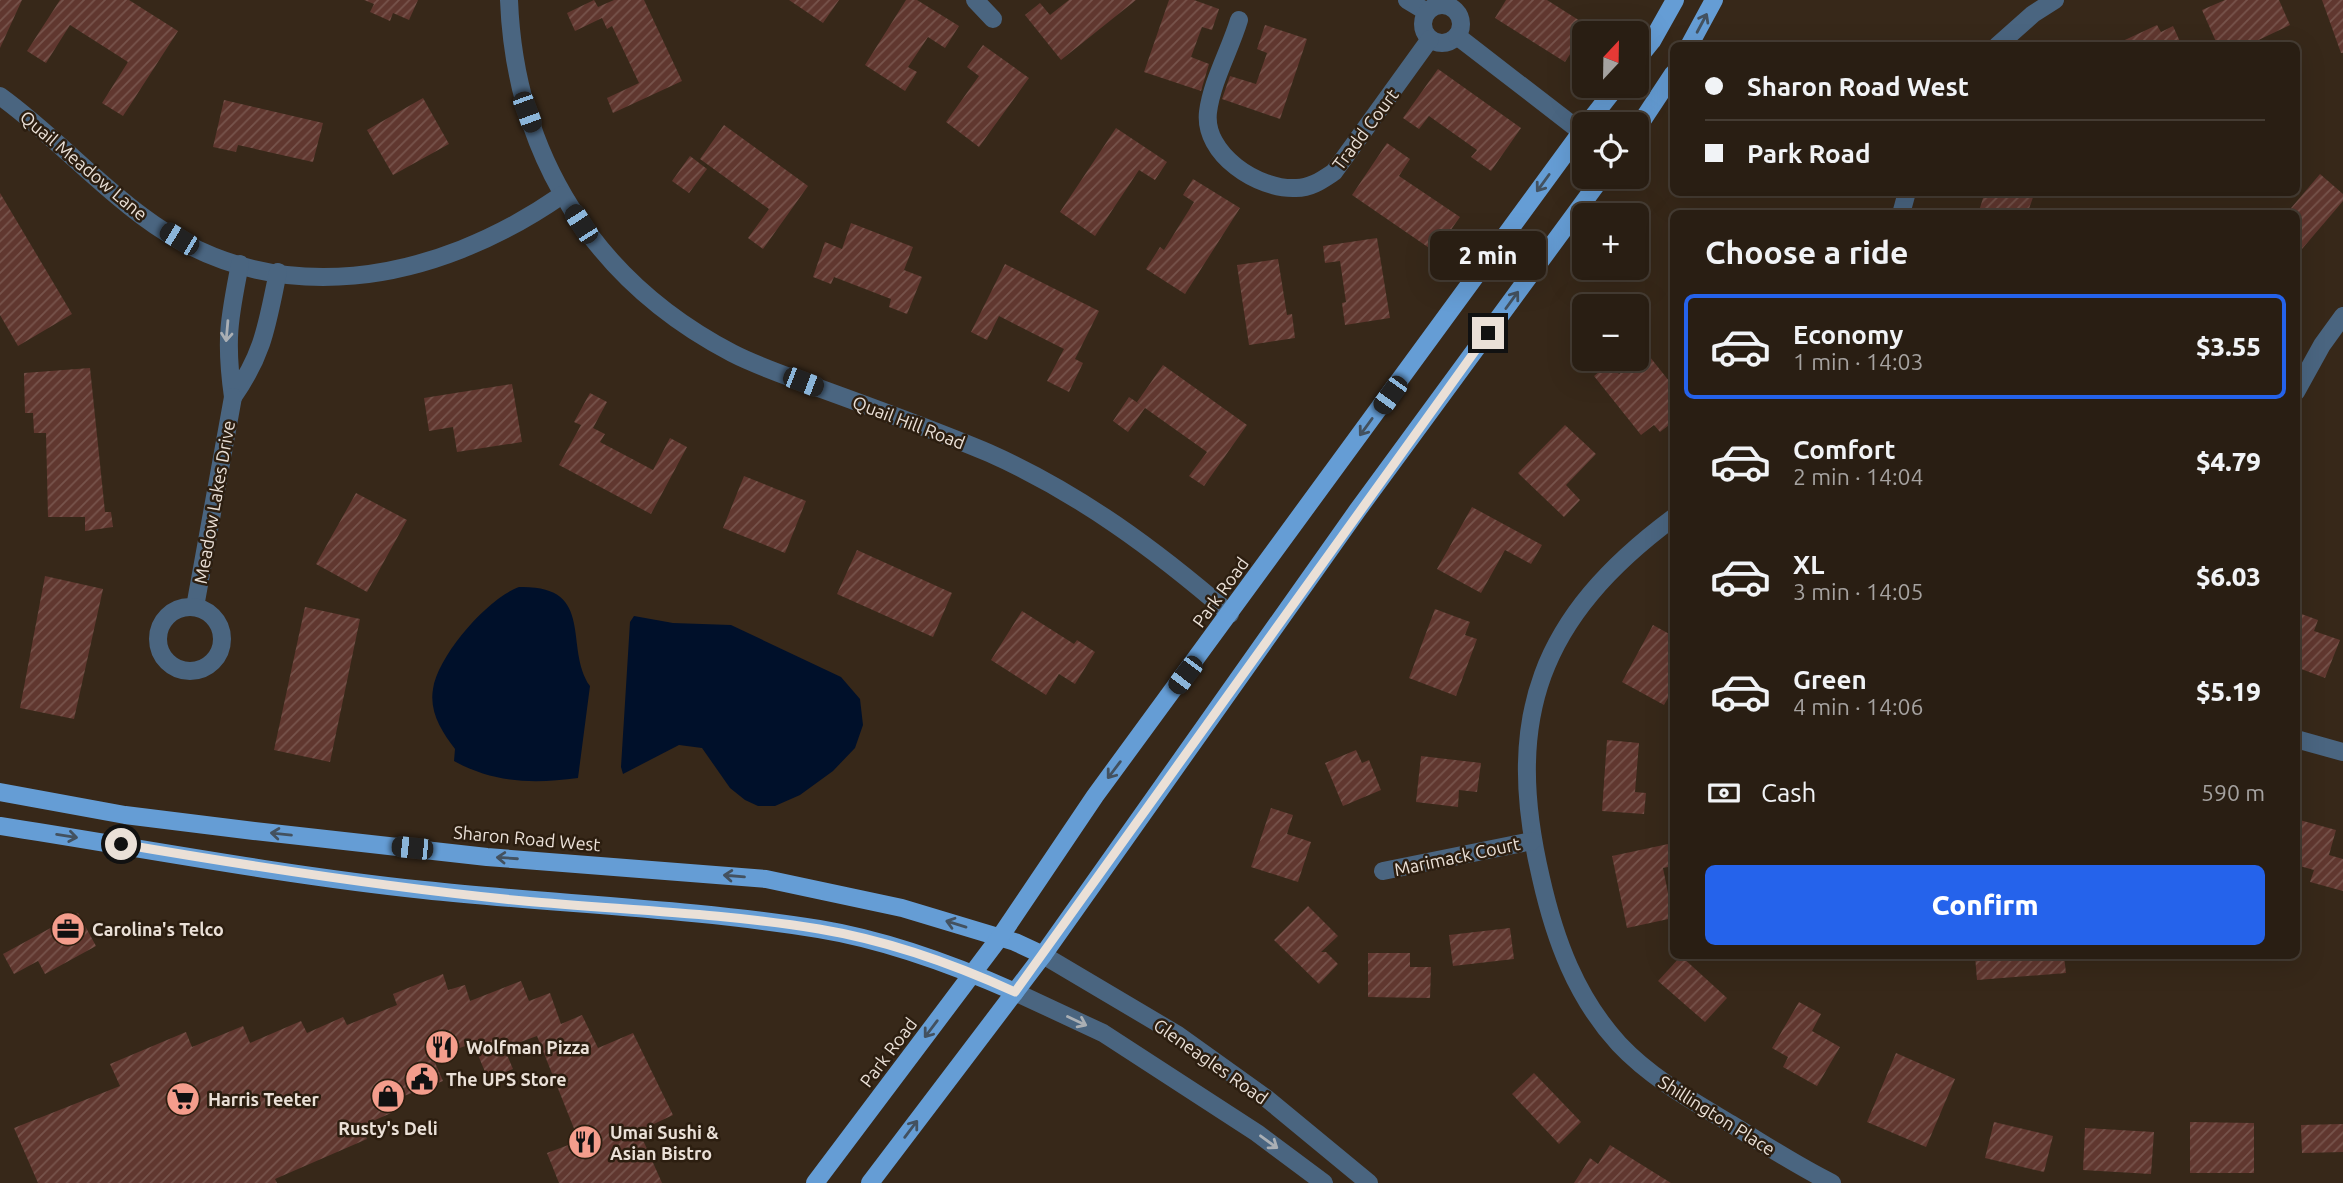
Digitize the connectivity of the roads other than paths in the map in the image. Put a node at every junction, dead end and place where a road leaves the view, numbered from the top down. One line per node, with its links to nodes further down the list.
1 (509, 0): 22 (street, Quail Hill Road)
2 (975, 0): 9 (street)
3 (1407, 0): 8 (street)
4 (1675, 0): 15 (main road)
5 (1714, 0): 13 (main road, one-way to 5)
6 (2055, 0): 14 (street)
7 (1458, 4): 8 (street); 11 (street)
8 (1427, 12): 12 (street)
9 (993, 19)
10 (1239, 20): 12 (street, Tradd Court)
11 (1457, 36): 12 (street); 19 (street)
12 (1430, 39)
13 (1691, 42)
14 (2002, 42)
15 (1649, 45)
16 (1670, 79): 18 (main road)
17 (0, 96): 23 (street, Quail Meadow Lane)
18 (1648, 112)
19 (1572, 121)
20 (1572, 146): 30 (main road, Park Road, one-way to 30)
21 (1593, 189): 38 (main road, one-way to 21)
22 (562, 195): 24 (street, Quail Meadow Lane); 30 (street, Quail Hill Road)
23 (240, 264): 24 (street, Quail Meadow Lane); 27 (street, Meadow Lakes Drive, one-way to 27)
24 (278, 272): 27 (street, Meadow Lakes Drive)
25 (2343, 316): 26 (street)
26 (2300, 385)
27 (233, 397): 29 (street, Meadow Lakes Drive)
28 (1670, 520): 35 (street, Shillington Place)
29 (195, 607)
30 (1230, 614): 37 (main road, Park Road, one-way to 37)
31 (2300, 739): 32 (street)
32 (2343, 752)
33 (0, 792): 37 (main road, Sharon Road West, one-way to 33)
34 (0, 826): 39 (main road, one-way to 39)
35 (1532, 841): 36 (street, Marimack Court); 45 (street, Shillington Place)
36 (1383, 871)
37 (1000, 937): 38 (main road, Sharon Road West); 39 (main road, Park Road)
38 (1043, 955): 40 (main road); 44 (street, Gleneagles Road)
39 (972, 974): 40 (main road); 41 (main road, Park Road, one-way to 41)
40 (1015, 992): 42 (main road, one-way to 40); 43 (street, Gleneagles Road, one-way to 43)
41 (815, 1183)
42 (870, 1183)
43 (1324, 1183)
44 (1368, 1183)
45 (1832, 1183)

